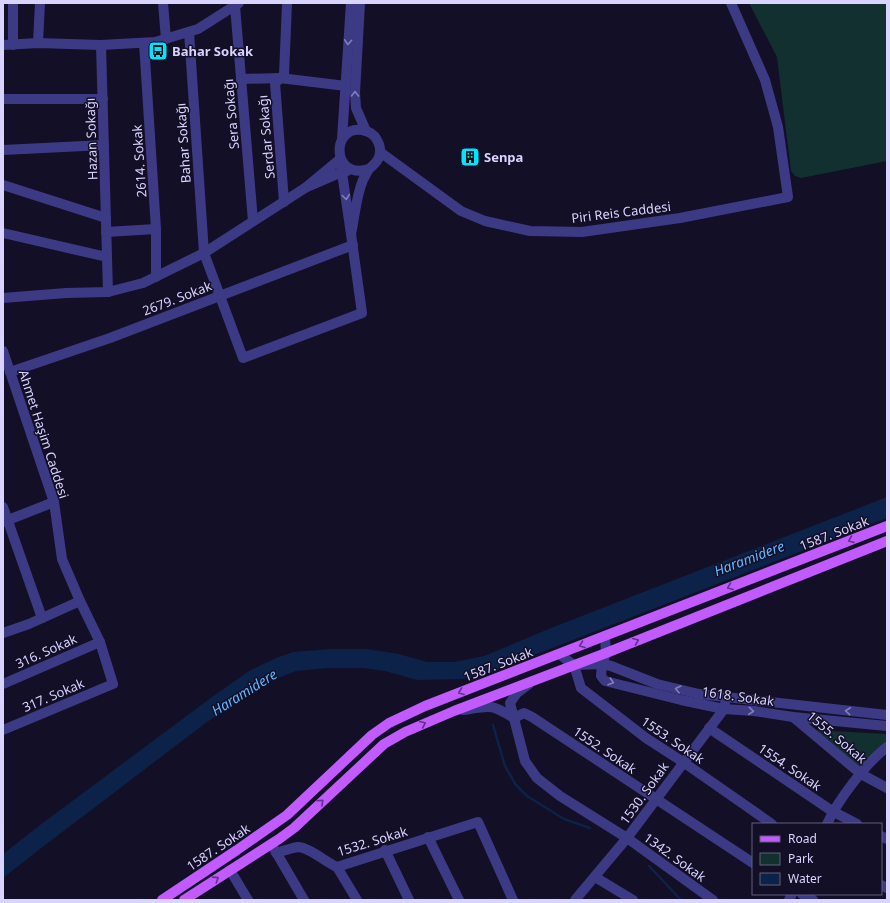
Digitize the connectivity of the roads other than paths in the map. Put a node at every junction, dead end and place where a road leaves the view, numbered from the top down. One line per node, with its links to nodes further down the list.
1 (13, 3): 13 (street)
2 (40, 3): 11 (street)
3 (163, 3): 10 (street)
4 (288, 3): 15 (street, Serdar Sokağı)
5 (351, 3): 17 (street, one-way to 17)
6 (360, 3): 20 (street, one-way to 6)
7 (731, 3): 24 (street, Piri Reis Caddesi)
8 (237, 4): 9 (street); 16 (street, Sera Sokağı)
9 (189, 32): 10 (street); 39 (street, Bahar Sokağı)
10 (166, 39): 12 (street)
11 (38, 43): 13 (street); 14 (street)
12 (144, 43): 14 (street); 34 (street, 2614. Sokak)
13 (8, 45)
14 (101, 45): 19 (street, Hazan Sokağı)
15 (280, 78): 16 (street); 17 (street); 31 (street, Serdar Sokağı)
16 (241, 79): 33 (street, Sera Sokağı)
17 (346, 86): 21 (street)
18 (3, 99): 19 (street)
19 (103, 99): 22 (street, Hazan Sokağı)
20 (366, 131): 21 (street); 24 (street)
21 (342, 139): 25 (street)
22 (104, 145): 23 (street); 32 (street, Hazan Sokağı)
23 (3, 150)
24 (380, 152): 26 (street)
25 (340, 158): 27 (street); 28 (street); 30 (street)
26 (369, 169): 27 (street); 37 (street)
27 (354, 170): 28 (street)
28 (342, 172): 30 (street); 37 (street, one-way to 37)
29 (3, 186): 32 (street)
30 (305, 188): 31 (street)
31 (284, 202): 33 (street)
32 (106, 218): 35 (street, Hazan Sokağı)
33 (253, 221): 39 (street)
34 (156, 229): 35 (street); 41 (street, 2614. Sokak)
35 (106, 232): 40 (street, Hazan Sokağı)
36 (3, 233): 40 (street)
37 (351, 234): 38 (street)
38 (353, 245): 43 (street, 2679. Sokak); 43 (street, Bahar Sokağı)
39 (204, 253): 41 (street); 43 (street, Bahar Sokağı)
40 (107, 257): 42 (street, Hazan Sokağı)
41 (156, 277): 42 (street)
42 (108, 292): 44 (street)
43 (220, 296): 46 (street, 2679. Sokak)
44 (3, 298)
45 (3, 351): 46 (street, Ahmet Haşim Caddesi)
46 (10, 372): 47 (street, Ahmet Haşim Caddesi)
47 (54, 502): 49 (street); 52 (street, Ahmet Haşim Caddesi)
48 (3, 507): 49 (street)
49 (5, 521): 53 (street)
50 (887, 526): 55 (main road, 1587. Sokak, one-way to 55)
51 (887, 542): 57 (main road, 1587. Sokak, one-way to 51)
52 (80, 601): 53 (street); 56 (street, Ahmet Haşim Caddesi)
53 (42, 618): 54 (street)
54 (3, 634)
55 (605, 636): 57 (street); 58 (main road, 1587. Sokak, one-way to 58)
56 (100, 642): 62 (street, 316. Sokak); 63 (street, Ahmet Haşim Caddesi)
57 (606, 653): 59 (street); 60 (main road, 1587. Sokak)
58 (559, 654): 60 (street); 92 (main road, 1587. Sokak, one-way to 92)
59 (602, 664): 60 (street, 1618. Sokak); 64 (street, 1618. Sokak, one-way to 59); 65 (street, 1618. Sokak, one-way to 65)
60 (574, 665): 61 (main road, 1587. Sokak); 74 (street, 1553. Sokak)
61 (534, 680): 66 (main road, 1587. Sokak); 69 (street, 1342. Sokak)
62 (3, 684)
63 (113, 684): 72 (street, 317. Sokak)
64 (726, 698): 65 (street, 1530. Sokak); 67 (street, 1618. Sokak, one-way to 64)
65 (724, 709): 68 (street, 1618. Sokak, one-way to 68); 71 (street, 1530. Sokak)
66 (454, 711): 69 (street); 84 (main road, 1587. Sokak, one-way to 66)
67 (887, 715)
68 (793, 717): 70 (street, 1618. Sokak); 75 (street, 1555. Sokak)
69 (514, 718): 77 (street, 1552. Sokak); 83 (street, 1342. Sokak)
70 (887, 726)
71 (709, 728): 74 (street, 1530. Sokak); 78 (street, 1554. Sokak)
72 (3, 730)
73 (887, 747): 75 (street)
74 (683, 762): 77 (street, 1530. Sokak); 79 (street, 1553. Sokak)
75 (861, 774): 76 (street, 1555. Sokak); 78 (street)
76 (887, 788)
77 (655, 799): 83 (street, 1530. Sokak); 87 (street, 1552. Sokak)
78 (832, 811): 80 (street); 81 (street, 1554. Sokak)
79 (771, 823)
80 (826, 823)
81 (855, 823)
82 (428, 837): 85 (street, 1532. Sokak); 98 (street); 99 (street, 1532. Sokak)
83 (627, 838): 90 (street, 1530. Sokak); 102 (street, 1342. Sokak)
84 (271, 844): 86 (street); 89 (main road, 1587. Sokak)
85 (385, 850): 88 (street, 1532. Sokak); 97 (street)
86 (276, 853): 88 (street, 1532. Sokak); 95 (street)
87 (752, 862)
88 (337, 867): 96 (street)
89 (230, 870): 93 (main road, 1587. Sokak, one-way to 89); 94 (street)
90 (595, 877): 100 (street, 1530. Sokak); 101 (street)
91 (804, 895): 103 (street)
92 (162, 900)
93 (184, 900)
94 (248, 900)
95 (304, 900)
96 (357, 900)
97 (409, 900)
98 (459, 900)
99 (513, 900)
100 (575, 900)
101 (633, 900)
102 (713, 900)
103 (813, 900)

